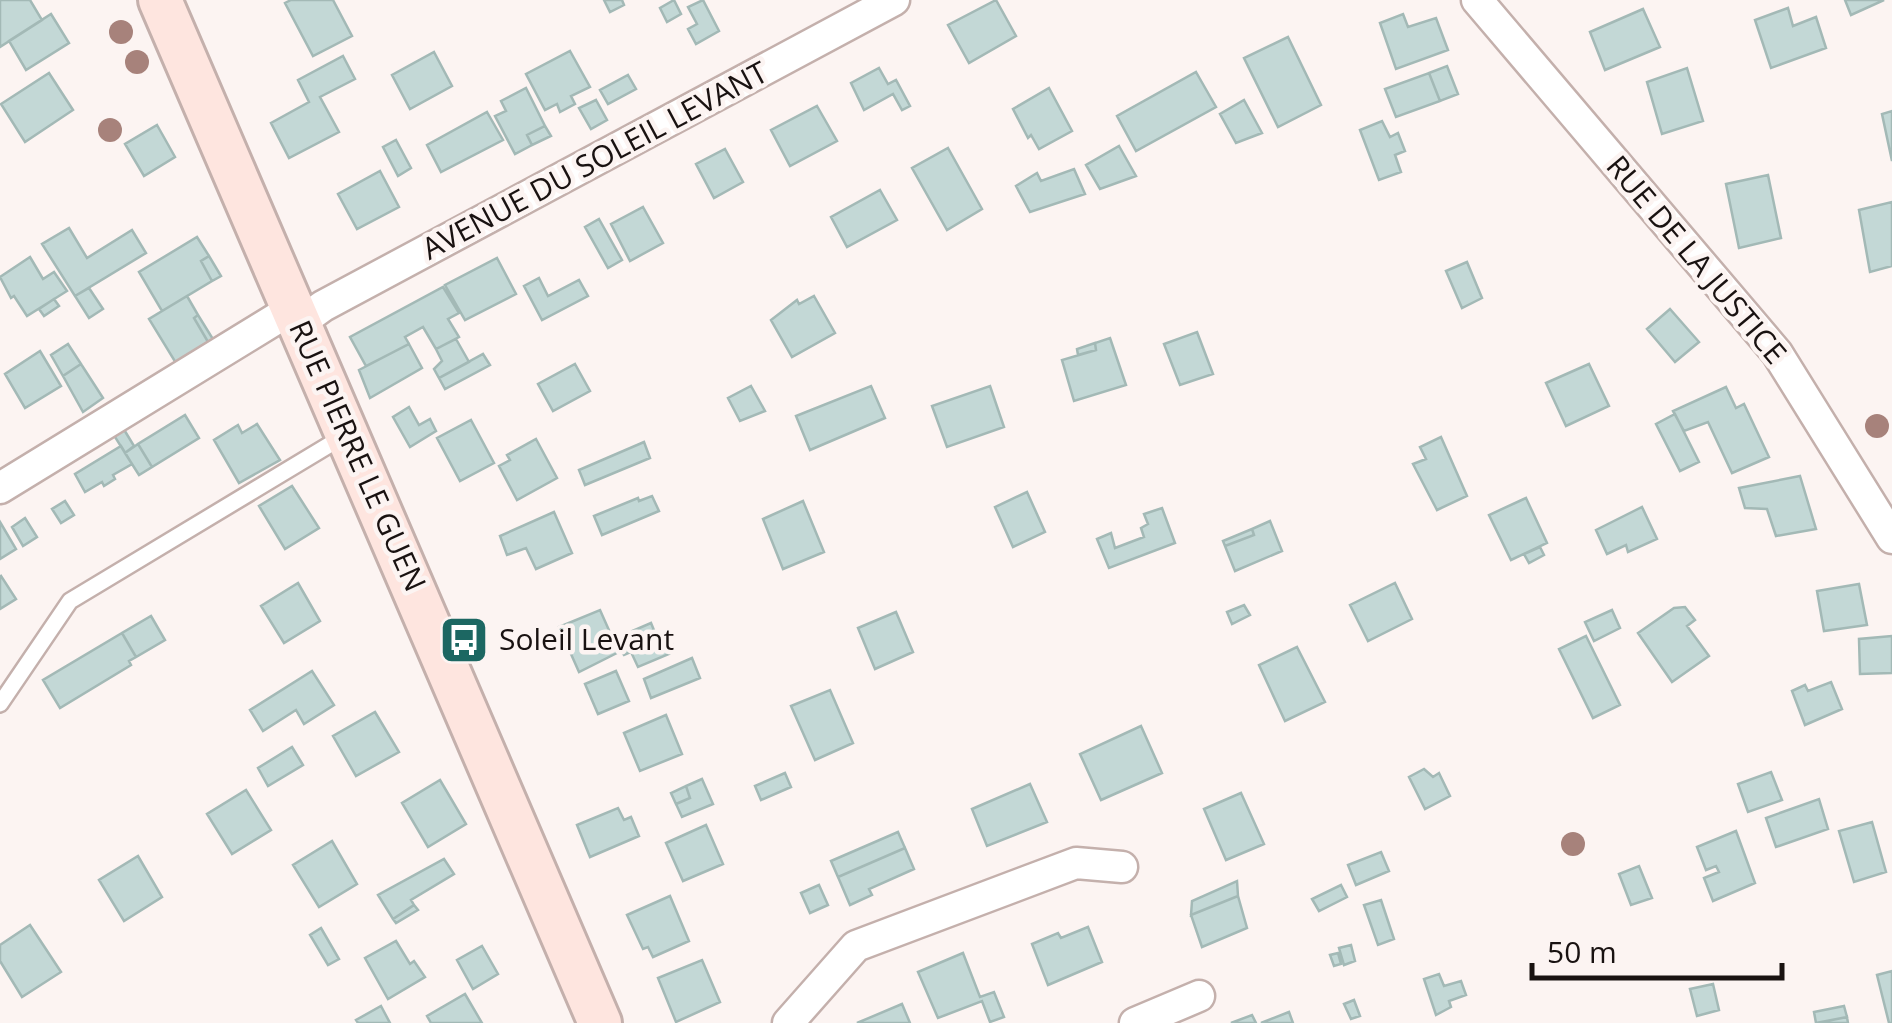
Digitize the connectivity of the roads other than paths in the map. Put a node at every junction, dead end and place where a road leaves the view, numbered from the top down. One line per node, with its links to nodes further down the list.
1 (160, 0): 4 (street, RUE PIERRE LE GUEN)
2 (894, 0): 4 (street, AVENUE DU SOLEIL LEVANT)
3 (1476, 0): 7 (street, RUE DE LA JUSTICE)
4 (295, 316): 5 (street, RUE PIERRE LE GUEN); 6 (street, AVENUE DU SOLEIL LEVANT)
5 (347, 434): 8 (lane); 11 (street, RUE PIERRE LE GUEN)
6 (0, 488)
7 (1892, 538)
8 (0, 704)
9 (1122, 866): 12 (street)
10 (1198, 996): 13 (street)
11 (600, 1023)
12 (788, 1023)
13 (1135, 1023)

